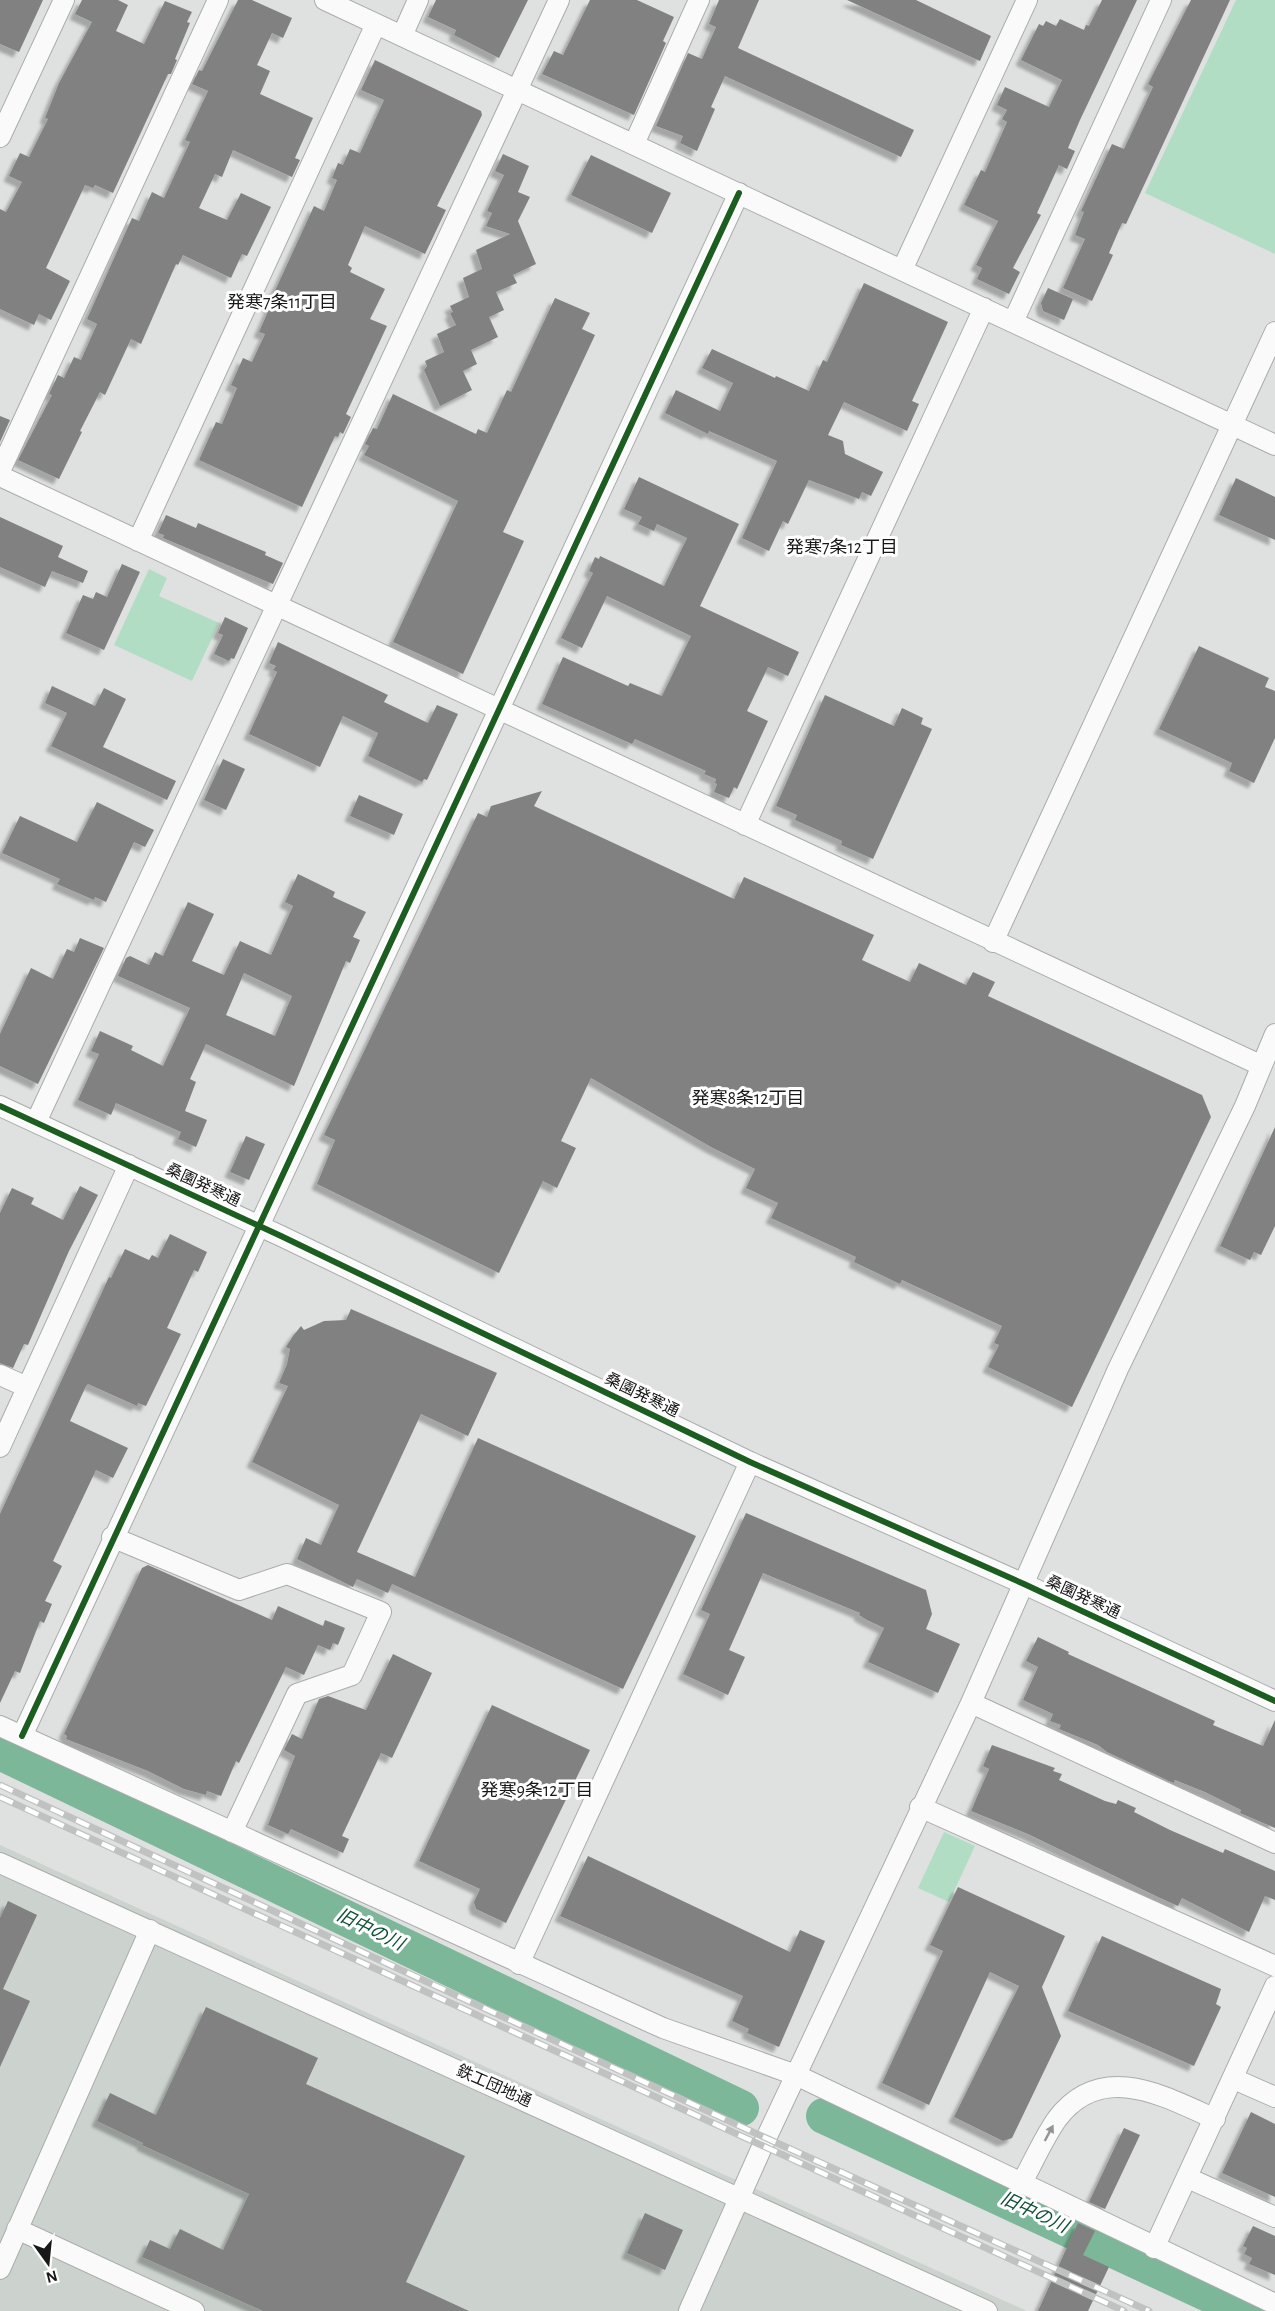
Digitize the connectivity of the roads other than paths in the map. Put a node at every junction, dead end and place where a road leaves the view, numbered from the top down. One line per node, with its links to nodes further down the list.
1 (64, 0): 12 (street)
2 (218, 0): 21 (street)
3 (325, 0): 9 (street)
4 (418, 0): 10 (street)
5 (559, 0): 11 (street)
6 (699, 0): 13 (street)
7 (1027, 0): 15 (street)
8 (1161, 0): 17 (street)
9 (376, 24): 10 (street); 23 (street)
10 (402, 36): 11 (street)
11 (518, 90): 13 (street); 24 (street)
12 (0, 136)
13 (634, 144): 14 (street)
14 (739, 193): 15 (street); 25 (street)
15 (902, 270): 16 (street)
16 (984, 308): 17 (street); 26 (street)
17 (1013, 322): 19 (street)
18 (1275, 332): 19 (street)
19 (1233, 424): 20 (street); 27 (street)
20 (1275, 445)
21 (0, 471)
22 (0, 476): 23 (street)
23 (138, 541): 24 (street)
24 (277, 607): 25 (street); 31 (street)
25 (497, 709): 26 (street); 33 (street)
26 (745, 825): 27 (street)
27 (993, 942): 29 (street)
28 (1275, 1034): 29 (street)
29 (1260, 1065): 39 (street)
30 (0, 1106): 31 (street, 桑園発寒通)
31 (36, 1122): 32 (street, 桑園発寒通)
32 (129, 1166): 33 (street, 桑園発寒通); 35 (street)
33 (258, 1227): 37 (street, 桑園発寒通); 38 (street)
34 (0, 1375): 35 (street)
35 (27, 1387): 36 (street)
36 (0, 1447)
37 (750, 1462): 39 (street, 桑園発寒通); 49 (street)
38 (112, 1537): 43 (street); 45 (street)
39 (1024, 1584): 40 (street, 桑園発寒通); 41 (street)
40 (1275, 1701)
41 (971, 1703): 44 (street); 46 (street)
42 (0, 1726): 43 (street)
43 (22, 1736): 45 (street)
44 (920, 1807): 50 (street); 52 (street)
45 (232, 1832): 49 (street)
46 (1275, 1843)
47 (0, 1863): 48 (street, 鉄工団地通)
48 (150, 1930): 58 (street, 鉄工団地通); 60 (street)
49 (519, 1964): 52 (street)
50 (1275, 1966)
51 (1275, 1986): 53 (street)
52 (796, 2075): 57 (street); 58 (street)
53 (1234, 2079): 54 (street); 55 (street)
54 (1275, 2097)
55 (1215, 2119): 56 (street); 57 (street, one-way to 55)
56 (1188, 2178): 59 (street); 61 (street)
57 (1021, 2184): 61 (street)
58 (739, 2197): 65 (street); 66 (street, 鉄工団地通)
59 (1275, 2217)
60 (18, 2229): 62 (street); 64 (street)
61 (1154, 2248): 63 (street)
62 (0, 2268)
63 (1275, 2304)
64 (194, 2311)
65 (689, 2311)
66 (987, 2311)

